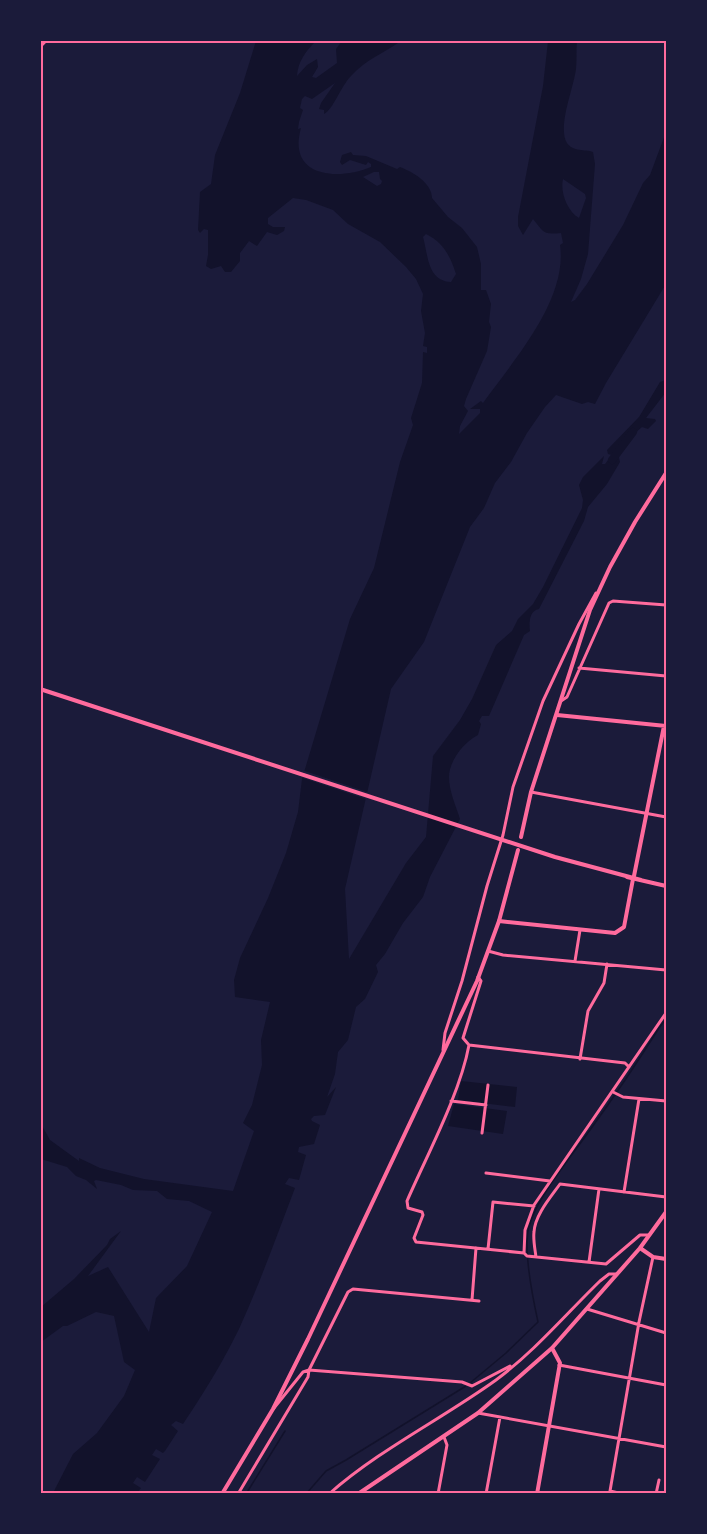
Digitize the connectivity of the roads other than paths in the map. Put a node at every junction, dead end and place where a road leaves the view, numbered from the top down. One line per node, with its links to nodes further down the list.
1 (46, 40): 2 (main road)
2 (40, 46)
3 (666, 473): 4 (main road)
4 (610, 567): 9 (main road); 16 (street)
5 (666, 605): 6 (street)
6 (579, 668): 7 (street); 9 (street)
7 (666, 676)
8 (40, 689): 16 (main road)
9 (561, 701): 10 (main road)
10 (557, 715): 11 (main road); 12 (main road)
11 (665, 726): 13 (main road)
12 (531, 792): 13 (street); 15 (main road)
13 (646, 814): 14 (street); 18 (main road)
14 (666, 818)
15 (521, 837)
16 (502, 840): 18 (main road); 29 (street)
17 (518, 850): 20 (main road)
18 (633, 878): 19 (main road); 21 (main road)
19 (666, 886)
20 (499, 921): 21 (main road); 22 (main road)
21 (580, 930): 23 (street)
22 (488, 951): 23 (street); 26 (main road)
23 (575, 961): 24 (street)
24 (607, 964): 25 (street); 30 (street)
25 (666, 970)
26 (478, 977): 28 (street); 29 (main road)
27 (666, 1012): 31 (street)
28 (469, 1045): 30 (street); 35 (street)
29 (443, 1050): 67 (main road)
30 (580, 1059): 31 (street)
31 (629, 1067): 33 (street)
32 (489, 1085): 37 (street)
33 (613, 1092): 34 (street); 40 (street)
34 (639, 1099): 36 (street); 42 (street)
35 (451, 1101): 37 (street); 47 (street)
36 (666, 1101)
37 (486, 1105): 38 (street)
38 (482, 1133)
39 (486, 1173): 40 (street)
40 (550, 1181): 44 (street)
41 (599, 1189): 42 (street); 51 (street); 54 (street)
42 (624, 1192): 43 (street)
43 (666, 1197)
44 (534, 1206): 49 (street); 50 (street)
45 (666, 1213): 46 (main road)
46 (651, 1235): 48 (main road); 54 (street)
47 (476, 1248): 49 (street); 56 (street)
48 (640, 1248): 52 (main road); 55 (main road)
49 (488, 1249): 50 (street)
50 (524, 1253): 51 (street)
51 (536, 1257): 54 (street)
52 (653, 1257): 53 (main road); 59 (street)
53 (666, 1259)
54 (589, 1262)
55 (618, 1274): 58 (main road); 62 (street)
56 (472, 1300): 57 (street); 64 (street)
57 (479, 1301)
58 (587, 1309): 59 (street); 61 (main road)
59 (640, 1325): 60 (street); 65 (street)
60 (666, 1333)
61 (552, 1348): 63 (main road); 68 (main road)
62 (514, 1365): 64 (street); 77 (street)
63 (560, 1365): 65 (street); 70 (main road)
64 (309, 1370): 67 (street); 76 (street)
65 (630, 1379): 66 (street); 72 (street)
66 (666, 1385)
67 (273, 1409): 75 (main road)
68 (477, 1413): 69 (street); 71 (main road)
69 (500, 1417): 70 (street); 80 (street)
70 (549, 1427): 72 (street); 81 (main road)
71 (444, 1437): 78 (main road); 79 (street)
72 (620, 1438): 73 (street); 82 (street)
73 (666, 1447)
74 (659, 1480): 83 (street)
75 (222, 1494)
76 (238, 1494)
77 (329, 1494)
78 (358, 1494)
79 (438, 1494)
80 (486, 1494)
81 (537, 1494)
82 (623, 1494)
83 (656, 1494)

